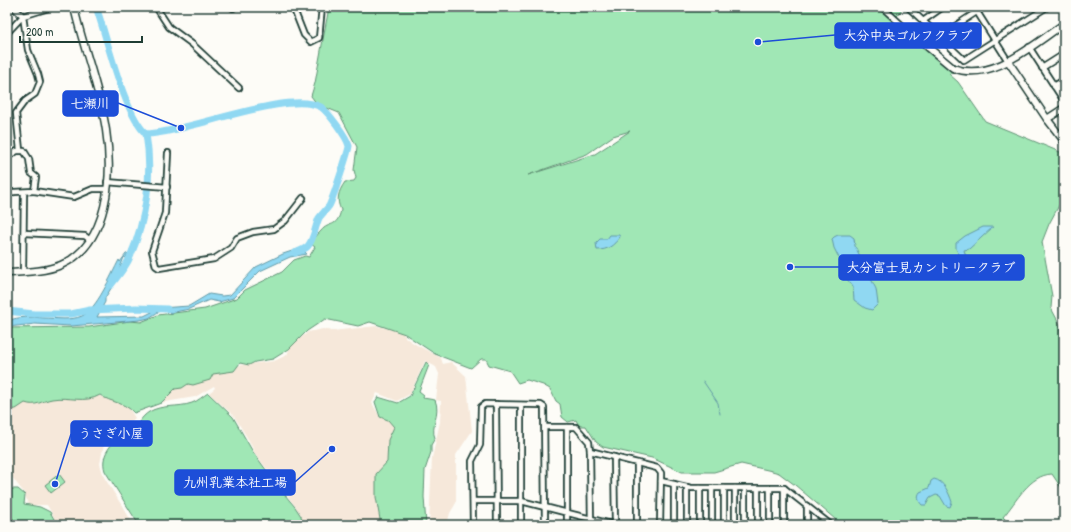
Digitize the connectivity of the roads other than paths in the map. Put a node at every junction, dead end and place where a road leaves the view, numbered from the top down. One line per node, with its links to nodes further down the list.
1 (13, 7): 13 (street)
2 (52, 7): 13 (street)
3 (74, 7): 34 (street)
4 (156, 7): 26 (street)
5 (293, 7): 6 (street)
6 (322, 7)
7 (882, 7): 16 (street)
8 (908, 7): 14 (street)
9 (943, 7): 14 (street)
10 (984, 7): 12 (street)
11 (1047, 7): 19 (street)
12 (976, 9): 18 (street); 19 (street)
13 (23, 16): 17 (street); 31 (street)
14 (923, 20): 18 (street)
15 (1064, 24): 20 (street)
16 (905, 28): 22 (street)
17 (7, 33)
18 (940, 36): 19 (street)
19 (995, 40): 22 (street)
20 (1029, 47): 22 (street); 23 (street)
21 (1064, 54): 23 (street)
22 (1008, 61): 29 (street)
23 (1042, 68): 25 (street)
24 (1064, 80): 25 (street)
25 (1054, 86): 27 (street)
26 (239, 88)
27 (1064, 101)
28 (1064, 108): 29 (street)
29 (1047, 119): 30 (street)
30 (1064, 141)
31 (20, 150): 33 (street); 37 (street)
32 (168, 153): 35 (street)
33 (7, 157)
34 (107, 182): 35 (street); 36 (street)
35 (167, 187): 40 (street)
36 (107, 189): 37 (street); 42 (street)
37 (34, 190): 38 (street)
38 (24, 192): 39 (street); 41 (street)
39 (7, 195)
40 (303, 198)
41 (24, 233): 42 (street); 43 (street)
42 (90, 240): 43 (street)
43 (23, 272): 44 (street)
44 (7, 273)
45 (496, 404): 46 (street); 63 (street); 64 (street)
46 (521, 405): 47 (street); 65 (street)
47 (545, 427): 48 (street); 67 (street)
48 (567, 427): 49 (street); 68 (street)
49 (590, 451): 50 (street); 70 (street)
50 (614, 457): 51 (street); 79 (street)
51 (637, 463): 52 (street); 80 (street)
52 (660, 481): 53 (street); 81 (street)
53 (674, 484): 54 (street); 82 (street)
54 (687, 487): 55 (street); 83 (street)
55 (700, 488): 56 (street); 84 (street)
56 (712, 488): 57 (street); 85 (street)
57 (724, 488): 58 (street); 86 (street)
58 (735, 488): 59 (street); 87 (street)
59 (745, 488): 60 (street); 88 (street)
60 (758, 488): 61 (street); 89 (street)
61 (770, 488): 62 (street); 90 (street)
62 (784, 488): 66 (street); 91 (street)
63 (473, 501): 64 (street); 73 (street)
64 (497, 501): 65 (street); 74 (street)
65 (521, 501): 67 (street); 75 (street)
66 (807, 506): 71 (street); 92 (street)
67 (544, 507): 68 (street); 76 (street)
68 (567, 512): 70 (street); 77 (street)
69 (7, 518): 72 (street)
70 (591, 518): 78 (street); 79 (street)
71 (830, 524)
72 (11, 525)
73 (473, 525)
74 (497, 525)
75 (521, 525)
76 (544, 525)
77 (567, 525)
78 (591, 525)
79 (615, 525)
80 (637, 525)
81 (660, 525)
82 (674, 525)
83 (687, 525)
84 (700, 525)
85 (712, 525)
86 (724, 525)
87 (735, 525)
88 (745, 525)
89 (758, 525)
90 (770, 525)
91 (784, 525)
92 (807, 525)

